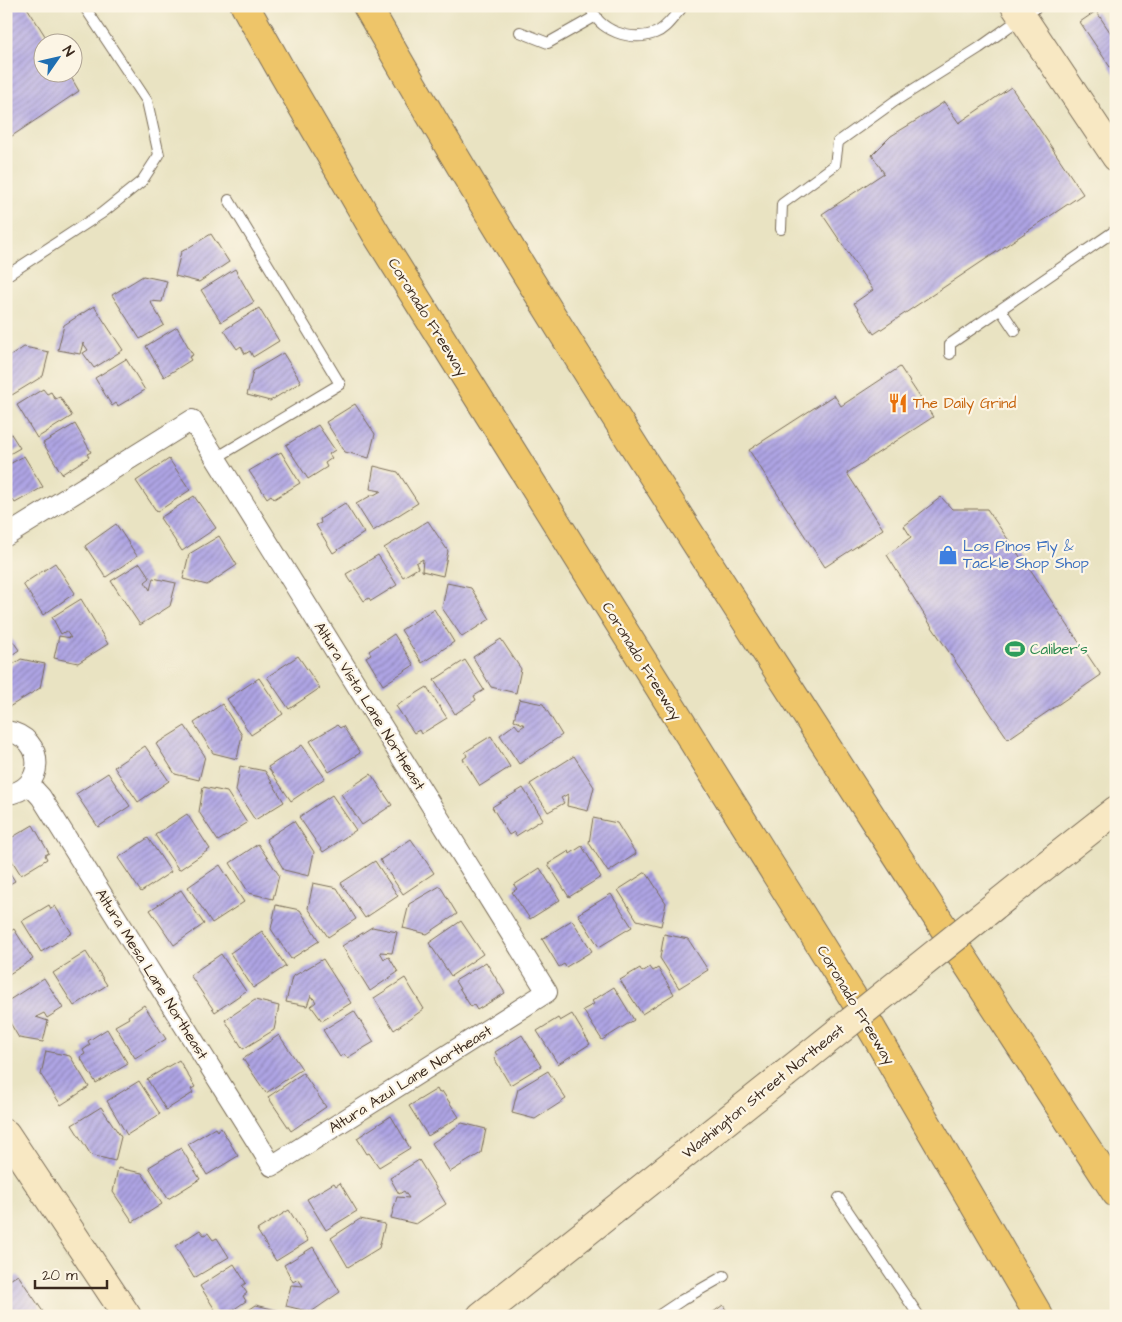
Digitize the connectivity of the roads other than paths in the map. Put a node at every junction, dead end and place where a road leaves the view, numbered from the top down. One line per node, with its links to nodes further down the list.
1 (84, 6): 13 (lane)
2 (245, 6): 33 (highway, Coronado Freeway)
3 (367, 6): 26 (highway)
4 (590, 6): 7 (lane)
5 (681, 6): 7 (lane)
6 (1025, 10): 9 (street); 11 (lane)
7 (596, 16): 8 (lane)
8 (520, 32)
9 (1116, 157)
10 (229, 200): 17 (lane)
11 (781, 229)
12 (1116, 230): 14 (lane)
13 (6, 276)
14 (1001, 310): 15 (lane); 16 (lane)
15 (1015, 331)
16 (950, 354)
17 (216, 458): 18 (street, Altura Vista Lane Northeast); 23 (street, Altura Vista Lane Northeast)
18 (6, 536)
19 (6, 731): 20 (street)
20 (29, 784): 21 (street); 25 (street, Altura Mesa Lane Northeast)
21 (6, 794)
22 (1116, 810): 30 (street, Washington Street Northeast, bridge)
23 (547, 992): 25 (street, Altura Azul Lane Northeast)
24 (6, 1134): 29 (street)
25 (272, 1166)
26 (1116, 1193)
27 (839, 1198): 32 (lane)
28 (724, 1276): 31 (lane)
29 (127, 1316)
30 (480, 1316)
31 (658, 1316)
32 (919, 1316)
33 (1039, 1316)

